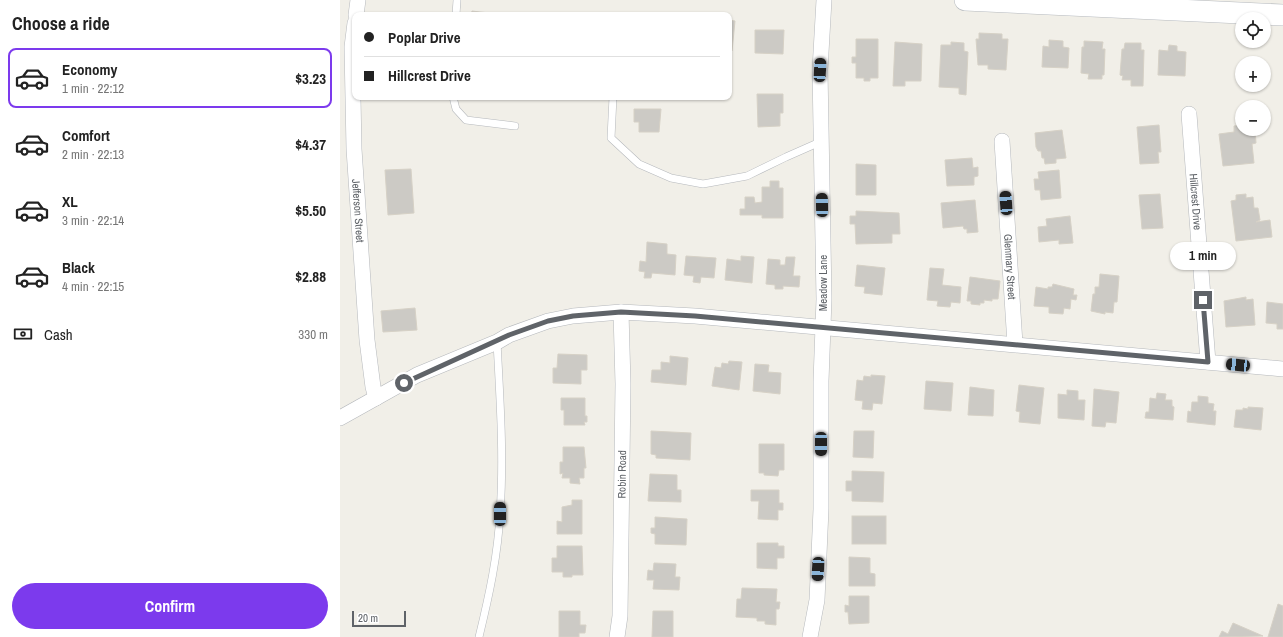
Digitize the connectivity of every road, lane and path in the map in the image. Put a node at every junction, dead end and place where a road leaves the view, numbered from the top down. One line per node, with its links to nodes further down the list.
1 (358, 0): 5 (street)
2 (457, 0): 6 (lane)
3 (824, 0): 14 (street, Meadow Lane)
4 (965, 0): 7 (main road)
5 (356, 12)
6 (456, 12)
7 (1283, 15)
8 (353, 100): 21 (street, Jefferson Street)
9 (454, 100): 12 (lane)
10 (613, 100): 14 (lane)
11 (1189, 114): 19 (street, Hillcrest Drive)
12 (515, 126)
13 (1002, 141): 18 (street, Glenmary Street)
14 (820, 142): 16 (street, Meadow Lane)
15 (621, 312): 16 (street); 17 (street); 24 (street, Robin Road)
16 (822, 328): 18 (street); 25 (street, Meadow Lane)
17 (497, 342): 21 (street); 23 (lane)
18 (1015, 344): 19 (street)
19 (1208, 362): 20 (street)
20 (1283, 369)
21 (376, 398): 22 (street)
22 (340, 418)
23 (480, 637)
24 (617, 637)
25 (810, 637)

